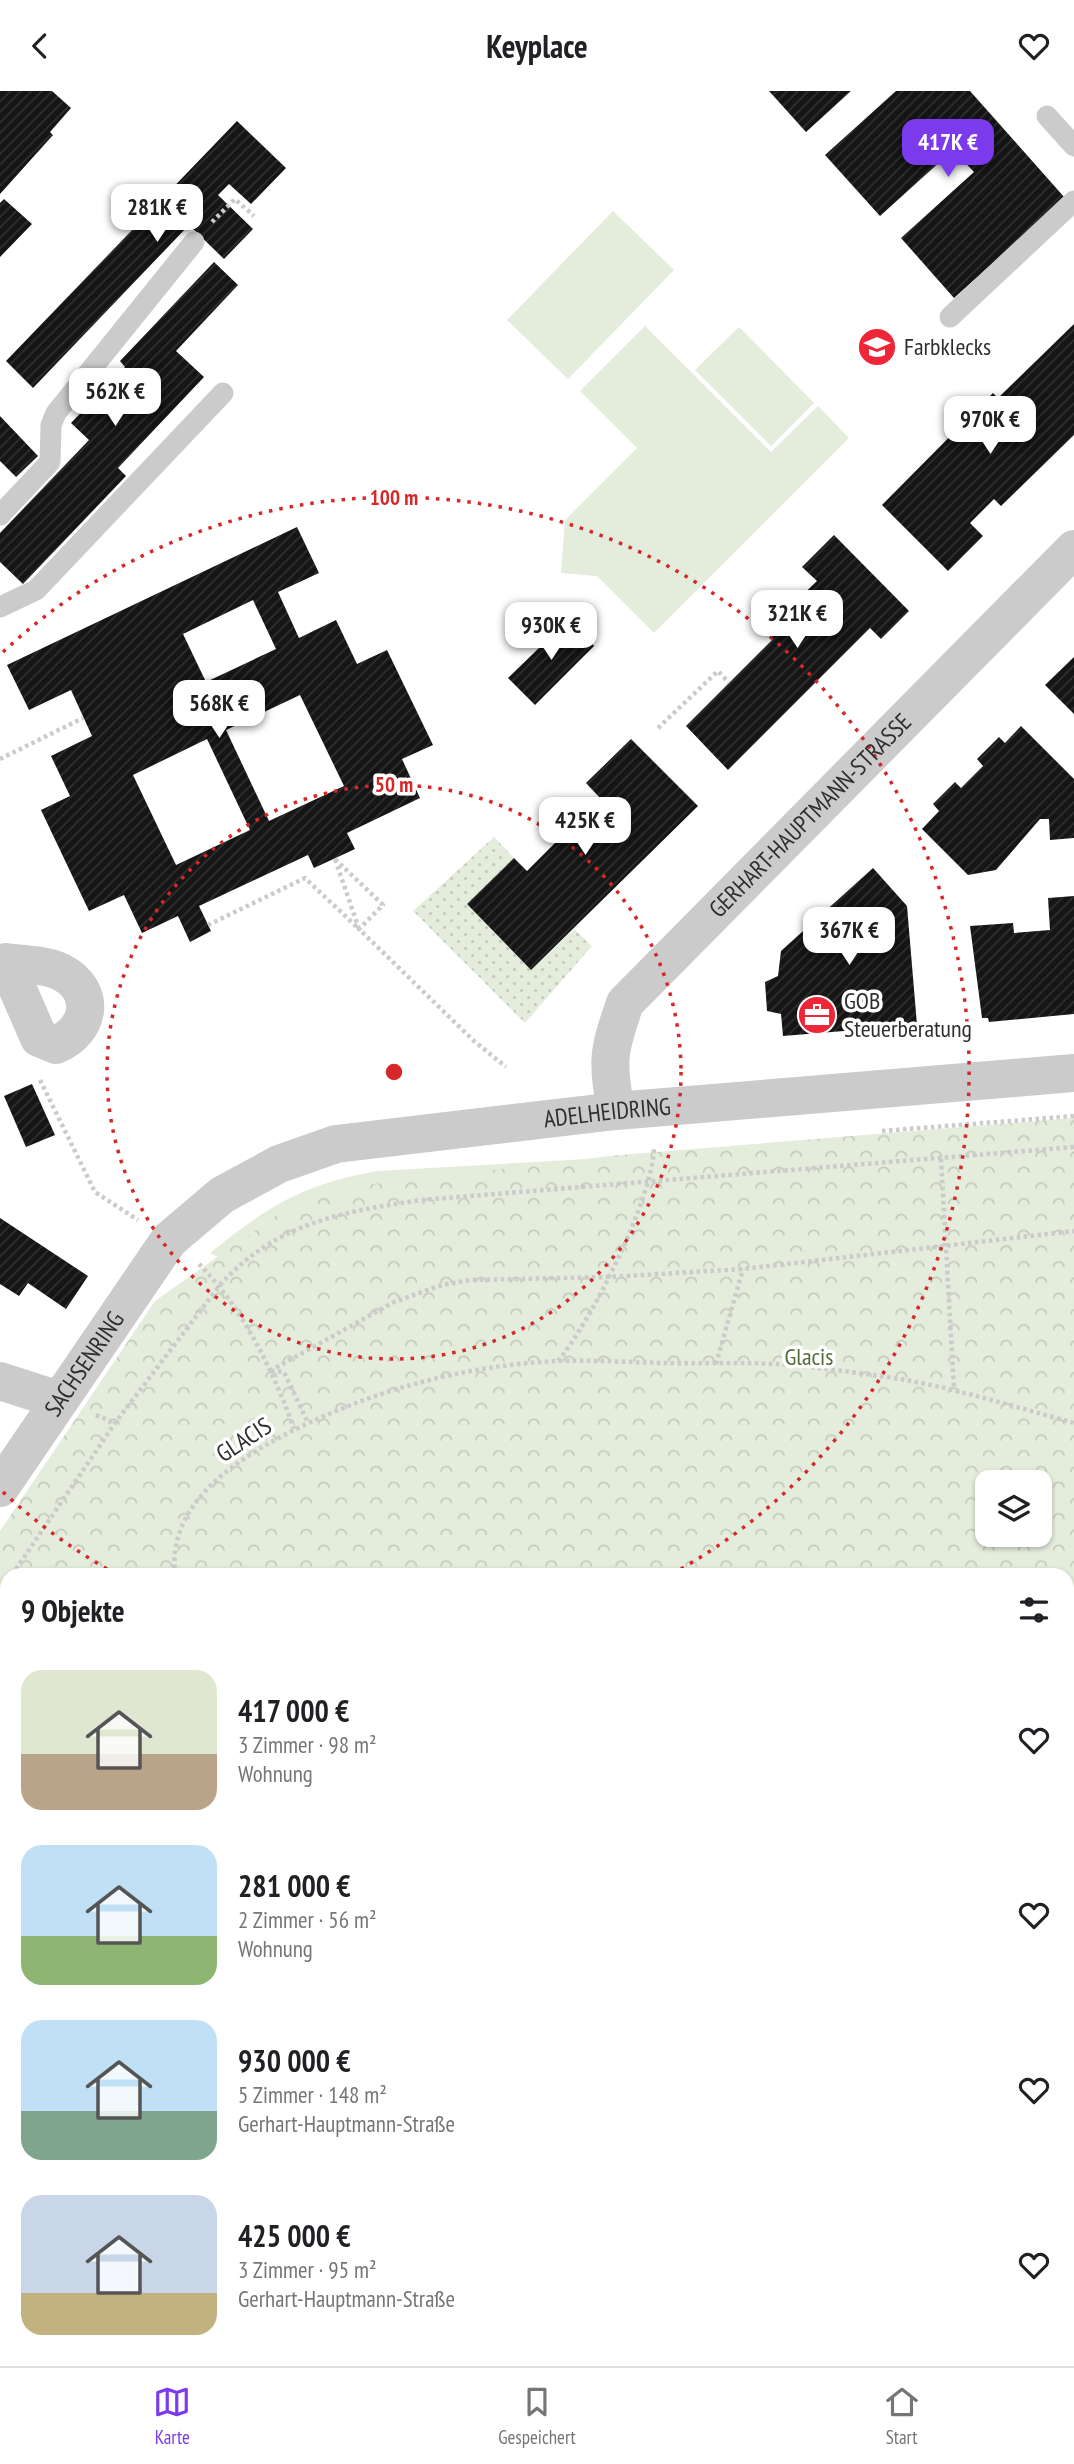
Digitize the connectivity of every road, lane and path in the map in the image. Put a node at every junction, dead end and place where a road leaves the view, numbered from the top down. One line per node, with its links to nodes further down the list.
1 (1047, 116): 2 (lane)
2 (1074, 146)
3 (1074, 201): 6 (lane)
4 (254, 216): 5 (path)
5 (194, 242): 8 (lane)
6 (950, 317)
7 (223, 393): 10 (lane)
8 (1, 514)
9 (1074, 549): 20 (street, GERHART-HAUPTMANN-STRASSE)
10 (0, 607)
11 (729, 683): 13 (path)
12 (83, 718): 14 (path)
13 (658, 729)
14 (0, 759)
15 (208, 925): 16 (path)
16 (359, 929): 16 (path); 17 (path)
17 (506, 1067)
18 (36, 1070): 30 (path)
19 (1074, 1073): 20 (street, ADELHEIDRING)
20 (616, 1111): 30 (street, ADELHEIDRING)
21 (1074, 1116): 22 (path)
22 (871, 1132)
23 (1074, 1147): 26 (path)
24 (668, 1149): 25 (path)
25 (641, 1151)
26 (941, 1159): 27 (path); 29 (path)
27 (648, 1183): 34 (path); 35 (path)
28 (1074, 1231): 29 (path)
29 (946, 1244): 32 (path); 40 (path)
30 (176, 1246): 31 (path); 33 (path); 35 (path); 41 (street, SACHSENRING)
31 (206, 1255)
32 (743, 1269): 34 (path); 37 (path)
33 (189, 1272)
34 (609, 1277): 36 (path); 38 (path)
35 (220, 1285): 38 (path); 46 (path)
36 (557, 1361): 37 (path, GLACIS); 42 (path, GLACIS)
37 (716, 1364): 40 (path, GLACIS)
38 (270, 1371): 42 (path); 44 (path)
39 (0, 1381): 41 (street)
40 (954, 1390): 43 (path, GLACIS)
41 (59, 1400): 45 (street, SACHSENRING)
42 (308, 1423): 44 (path, GLACIS)
43 (1074, 1423)
44 (294, 1429): 47 (path, GLACIS)
45 (0, 1488)
46 (17, 1568)
47 (175, 1568)

